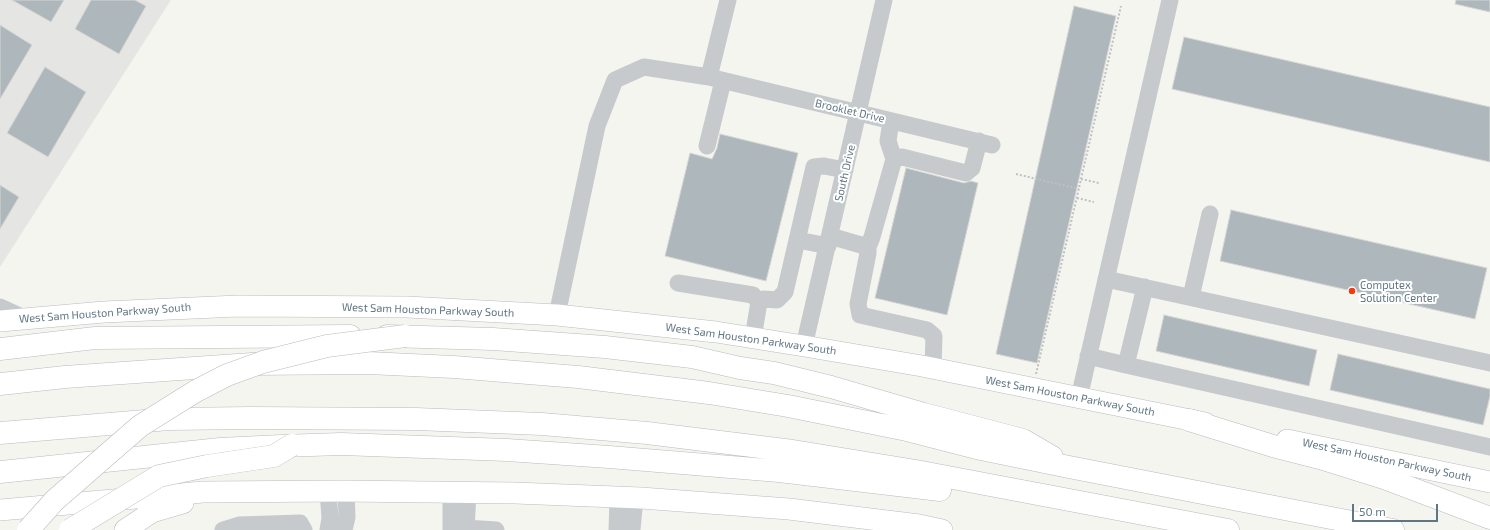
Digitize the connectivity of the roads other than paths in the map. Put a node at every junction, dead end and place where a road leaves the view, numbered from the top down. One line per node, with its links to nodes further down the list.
1 (728, 0): 4 (street)
2 (884, 0): 5 (street, South Drive)
3 (1170, 0): 14 (street)
4 (716, 79): 5 (street, Brooklet Drive); 7 (street); 20 (street, Brooklet Drive)
5 (859, 113): 6 (street, Brooklet Drive); 9 (street, South Drive)
6 (891, 121): 8 (street); 8 (street, Brooklet Drive)
7 (707, 146)
8 (894, 159): 13 (street)
9 (846, 170): 11 (street); 12 (street, South Drive)
10 (1210, 214): 17 (street)
11 (798, 240): 12 (street); 18 (street)
12 (829, 241): 13 (street); 25 (street, South Drive)
13 (868, 247): 30 (street)
14 (1106, 279): 16 (street); 27 (street)
15 (678, 283): 18 (street)
16 (1145, 287): 17 (street); 29 (street)
17 (1191, 298): 28 (street)
18 (759, 302): 24 (street)
19 (0, 307): 21 (street)
20 (557, 315): 21 (main road, West Sam Houston Parkway South); 24 (main road, West Sam Houston Parkway South)
21 (24, 318): 22 (main road, West Sam Houston Parkway South)
22 (0, 321)
23 (405, 336): 26 (highway, bridge); 37 (highway); 50 (highway, bridge)
24 (753, 338): 25 (main road, West Sam Houston Parkway South)
25 (804, 346): 30 (main road, West Sam Houston Parkway South)
26 (0, 349)
27 (1088, 356): 29 (street); 32 (street)
28 (1489, 359)
29 (1126, 365): 36 (street)
30 (933, 368): 32 (main road, West Sam Houston Parkway South)
31 (0, 384): 37 (highway)
32 (1079, 398): 33 (main road, West Sam Houston Parkway South)
33 (1189, 420): 39 (main road, West Sam Houston Parkway South); 46 (highway)
34 (0, 433): 40 (highway, bridge)
35 (292, 445): 38 (highway, bridge); 40 (highway); 51 (highway, bridge)
36 (1490, 447)
37 (1069, 467): 62 (highway)
38 (0, 472)
39 (1490, 482)
40 (979, 483): 61 (highway)
41 (337, 491): 42 (main road); 43 (main road); 55 (street); 56 (street)
42 (232, 492): 45 (main road); 52 (main road)
43 (460, 493): 44 (main road); 49 (street)
44 (626, 498): 47 (main road); 58 (street); 59 (street)
45 (0, 510)
46 (1490, 518)
47 (854, 523): 48 (main road)
48 (889, 526): 60 (main road)
49 (459, 528): 57 (street)
50 (28, 530)
51 (70, 530)
52 (125, 530)
53 (223, 530): 54 (street)
54 (304, 530)
55 (328, 530)
56 (344, 530)
57 (496, 530)
58 (617, 530)
59 (632, 530)
60 (942, 530)
61 (1228, 530)
62 (1394, 530)

